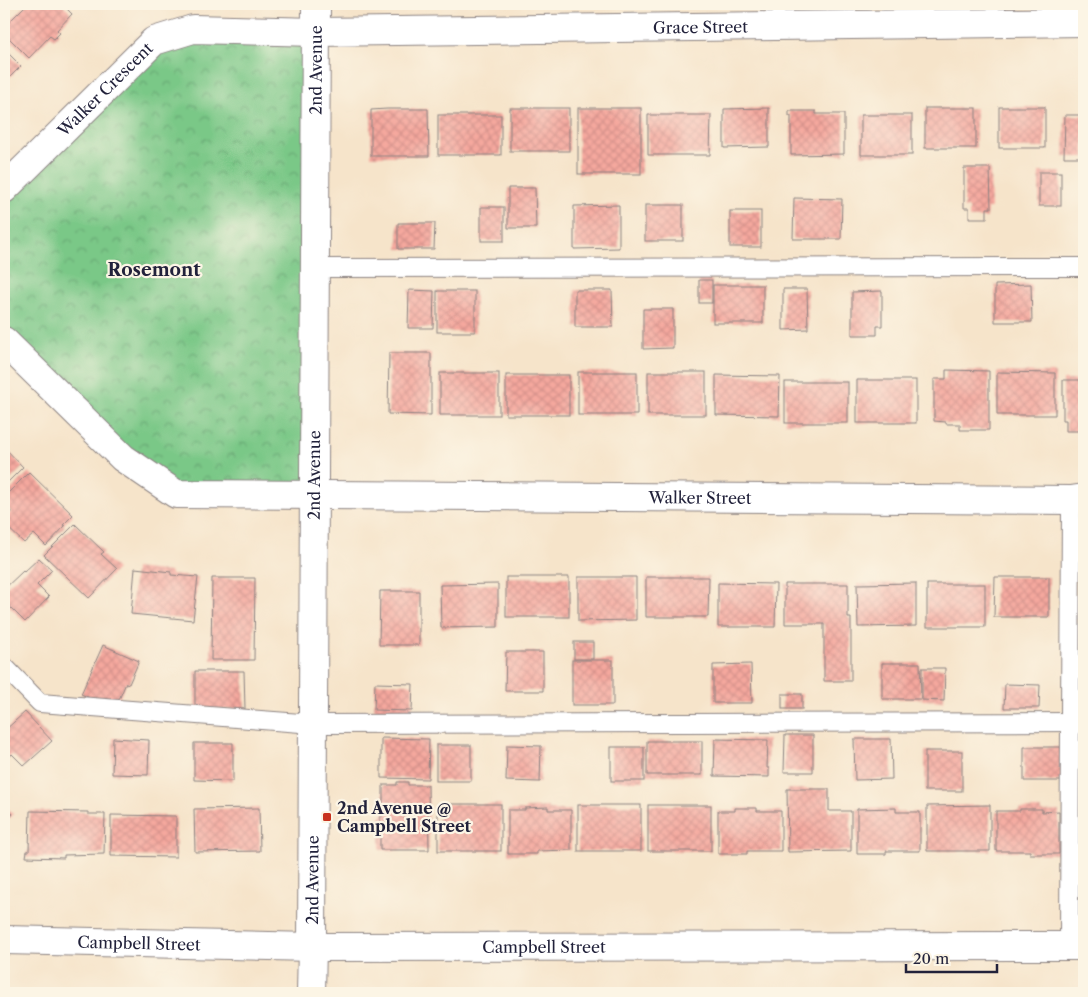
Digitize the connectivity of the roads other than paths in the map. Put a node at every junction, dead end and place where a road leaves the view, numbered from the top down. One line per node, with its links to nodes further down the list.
1 (316, 4): 3 (street, 2nd Avenue)
2 (1084, 22): 3 (street, Grace Street)
3 (316, 32): 4 (street, Walker Crescent); 6 (street, 2nd Avenue)
4 (4, 189)
5 (1084, 267): 6 (lane)
6 (316, 268): 8 (street, 2nd Avenue)
7 (4, 341): 8 (street)
8 (315, 495): 9 (street, Walker Street); 12 (street, 2nd Avenue)
9 (1078, 499): 11 (lane)
10 (4, 666): 12 (lane)
11 (1077, 722): 12 (lane); 14 (lane)
12 (314, 724): 15 (street, 2nd Avenue)
13 (4, 940): 15 (street, Campbell Street)
14 (1077, 945): 15 (street, Campbell Street)
15 (312, 947): 16 (street, 2nd Avenue)
16 (311, 993)

